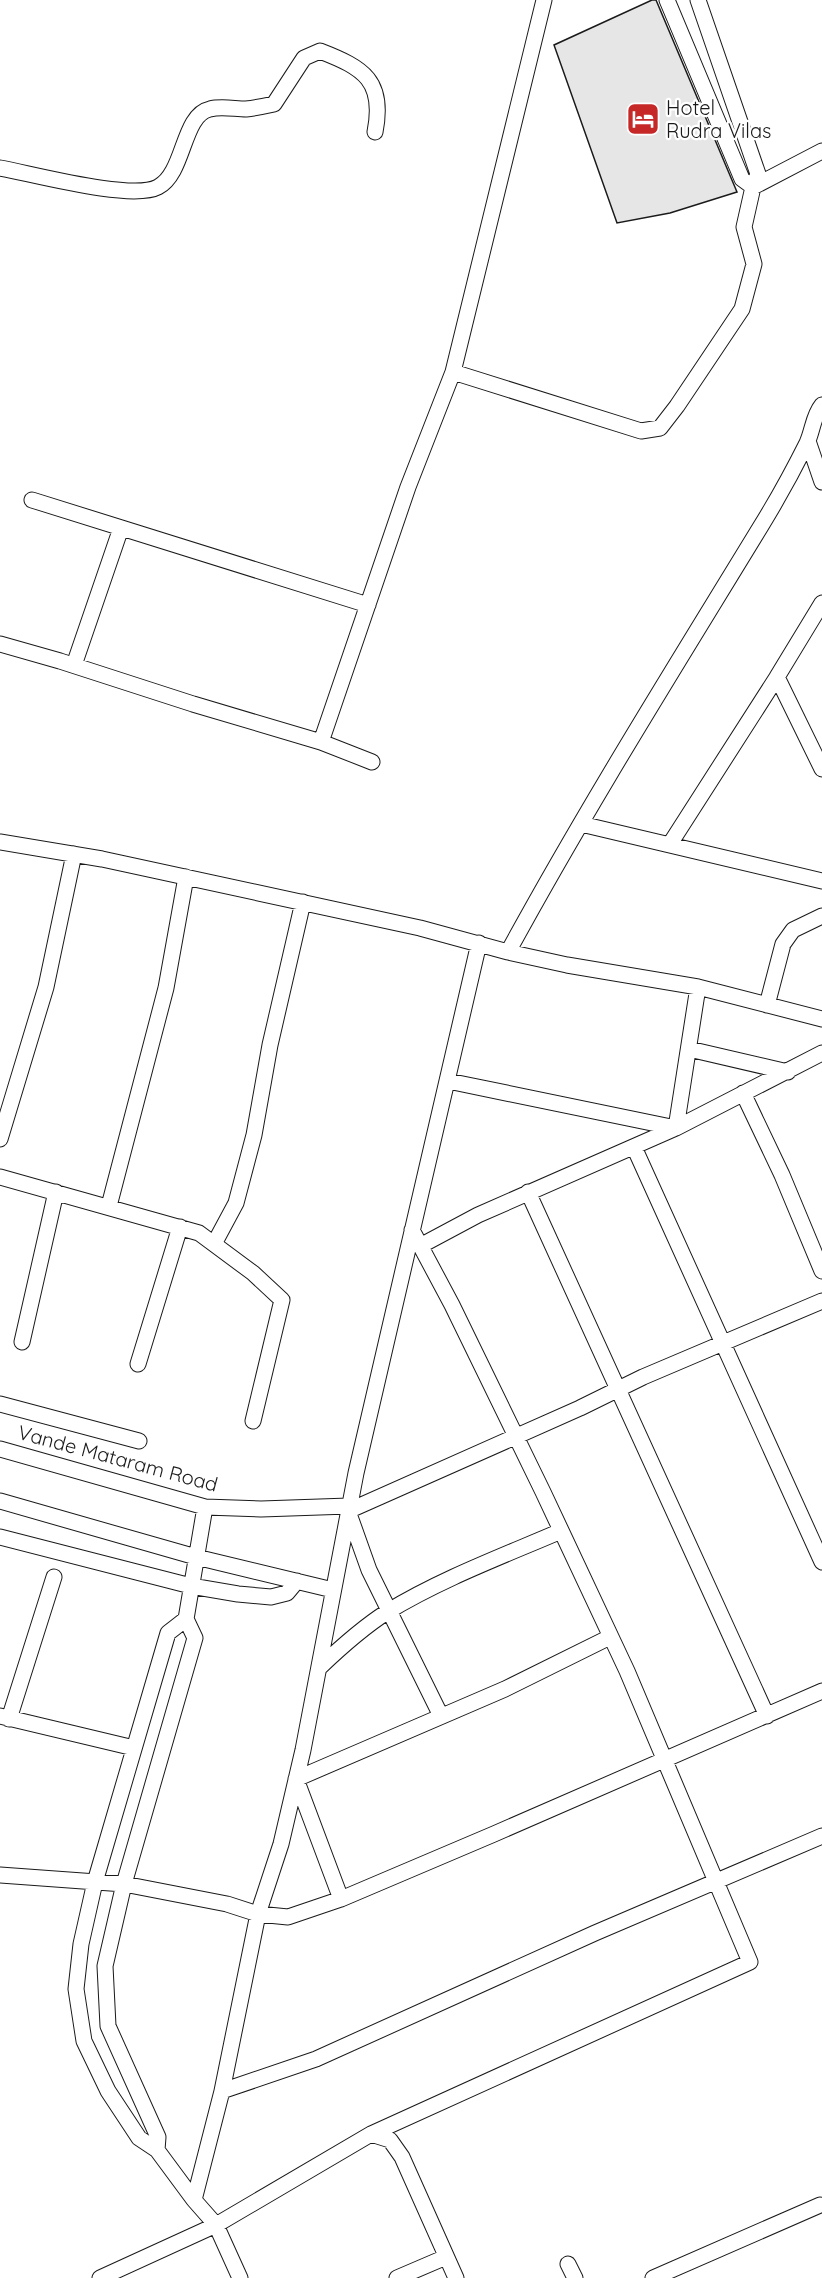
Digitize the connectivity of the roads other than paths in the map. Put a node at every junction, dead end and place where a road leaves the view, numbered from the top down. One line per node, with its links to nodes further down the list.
1 (544, 0): 8 (street)
2 (667, 0): 7 (street)
3 (698, 0): 7 (street)
4 (375, 132): 6 (street)
5 (822, 151): 7 (street)
6 (0, 168)
7 (753, 187): 8 (street)
8 (453, 372): 15 (street)
9 (822, 405): 10 (street)
10 (808, 441): 11 (street); 22 (street)
11 (822, 482)
12 (32, 500): 13 (street)
13 (121, 528): 15 (street); 17 (street)
14 (822, 603): 18 (street)
15 (368, 605): 19 (street)
16 (0, 644): 17 (street)
17 (74, 665): 19 (street)
18 (777, 677): 21 (street); 24 (street)
19 (321, 742): 20 (street)
20 (372, 762)
21 (822, 769)
22 (581, 824): 24 (street); 31 (street)
23 (0, 842): 25 (street)
24 (669, 844): 27 (street)
25 (74, 854): 26 (street); 41 (street)
26 (186, 877): 28 (street); 46 (street)
27 (822, 881)
28 (303, 902): 30 (street); 49 (street)
29 (822, 916): 33 (street)
30 (479, 943): 31 (street); 38 (street)
31 (508, 952): 32 (street)
32 (698, 987): 33 (street); 35 (street)
33 (767, 1005): 34 (street)
34 (822, 1019)
35 (689, 1048): 37 (street); 40 (street)
36 (822, 1053): 37 (street)
37 (788, 1072): 39 (street)
38 (448, 1081): 40 (street); 48 (street)
39 (744, 1093): 40 (street); 51 (street)
40 (676, 1128): 42 (street)
41 (0, 1139)
42 (634, 1147): 45 (street); 54 (street)
43 (0, 1177): 44 (street)
44 (56, 1192): 46 (street); 53 (street)
45 (528, 1192): 50 (street); 56 (street)
46 (109, 1206): 47 (street)
47 (180, 1227): 49 (street); 55 (street)
48 (412, 1230): 50 (street); 64 (street)
49 (214, 1244): 58 (street)
50 (420, 1246): 59 (street)
51 (822, 1271)
52 (822, 1301): 54 (street)
53 (22, 1342)
54 (722, 1344): 56 (street); 68 (street)
55 (138, 1364)
56 (617, 1390): 59 (street); 79 (street)
57 (0, 1404): 60 (street)
58 (253, 1421)
59 (515, 1438): 64 (street); 65 (street)
60 (139, 1442)
61 (0, 1449): 63 (street, Vande Mataram Road)
62 (0, 1501): 67 (street)
63 (205, 1507): 64 (street, Vande Mataram Road); 67 (street)
64 (349, 1508): 72 (street); 73 (street)
65 (561, 1531): 73 (street); 75 (street)
66 (0, 1537): 71 (street)
67 (196, 1557): 70 (street); 71 (street)
68 (822, 1562)
69 (54, 1577): 80 (street)
70 (297, 1581): 71 (street); 72 (street)
71 (191, 1586): 74 (street)
72 (333, 1590): 76 (street)
73 (388, 1611): 76 (street); 78 (street)
74 (186, 1619): 81 (street); 88 (street)
75 (610, 1637): 78 (street); 82 (street)
76 (320, 1667): 83 (street)
77 (822, 1691): 79 (street)
78 (441, 1716): 83 (street)
79 (766, 1716): 82 (street)
80 (4, 1717): 81 (street)
81 (135, 1748): 86 (street)
82 (665, 1761): 87 (street); 89 (street)
83 (296, 1779): 89 (street); 90 (street)
84 (822, 1836): 87 (street)
85 (0, 1875): 86 (street)
86 (95, 1882): 88 (street); 93 (street)
87 (718, 1882): 91 (street); 92 (street)
88 (124, 1884): 90 (street); 93 (street)
89 (342, 1899): 90 (street)
90 (258, 1914): 91 (street)
91 (222, 2091): 94 (street)
92 (371, 2134): 96 (street); 97 (street)
93 (157, 2150): 94 (street)
94 (194, 2200): 96 (street)
95 (820, 2205): 104 (street)
96 (216, 2225): 99 (street); 100 (street)
97 (446, 2257): 101 (street); 102 (street)
98 (568, 2264): 103 (street)
99 (100, 2278)
100 (240, 2278)
101 (397, 2278)
102 (456, 2278)
103 (575, 2278)
104 (653, 2278)

